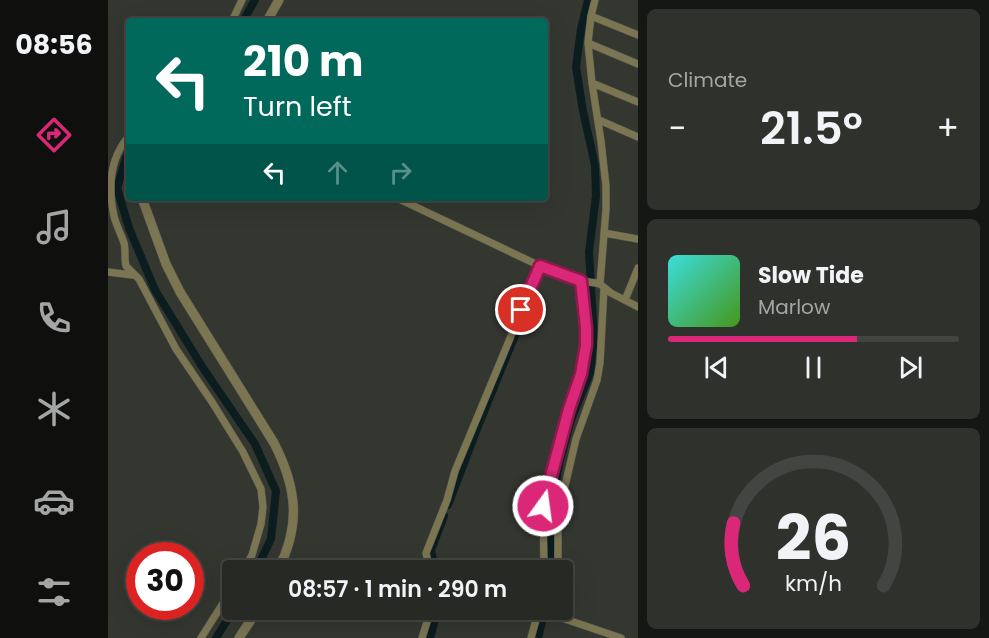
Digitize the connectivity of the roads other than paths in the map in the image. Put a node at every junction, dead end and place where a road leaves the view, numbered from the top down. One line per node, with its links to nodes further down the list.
1 (242, 0): 5 (street)
2 (279, 0): 6 (street)
3 (595, 0): 4 (street)
4 (591, 16): 7 (street); 8 (street)
5 (233, 18)
6 (269, 18)
7 (638, 35)
8 (588, 43): 9 (street); 10 (street)
9 (638, 64)
10 (592, 83): 11 (street); 12 (street)
11 (638, 102)
12 (598, 120): 13 (street); 17 (street)
13 (638, 136)
14 (126, 140): 22 (street)
15 (143, 201): 28 (street)
16 (403, 201): 19 (street)
17 (604, 233): 18 (street); 24 (street)
18 (638, 239)
19 (540, 266): 23 (street); 29 (street)
20 (638, 268): 25 (street)
21 (108, 272): 22 (street)
22 (135, 275): 27 (street)
23 (584, 282): 24 (street); 30 (street)
24 (600, 285): 25 (street); 31 (street)
25 (625, 300): 26 (street)
26 (638, 307)
27 (249, 560)
28 (283, 560)
29 (428, 560)
30 (544, 560)
31 (558, 560)
32 (222, 605): 37 (street)
33 (251, 620): 38 (street)
34 (428, 620): 39 (street)
35 (536, 620): 40 (street)
36 (568, 620): 41 (street)
37 (201, 638)
38 (239, 638)
39 (422, 638)
40 (531, 638)
41 (621, 638)

